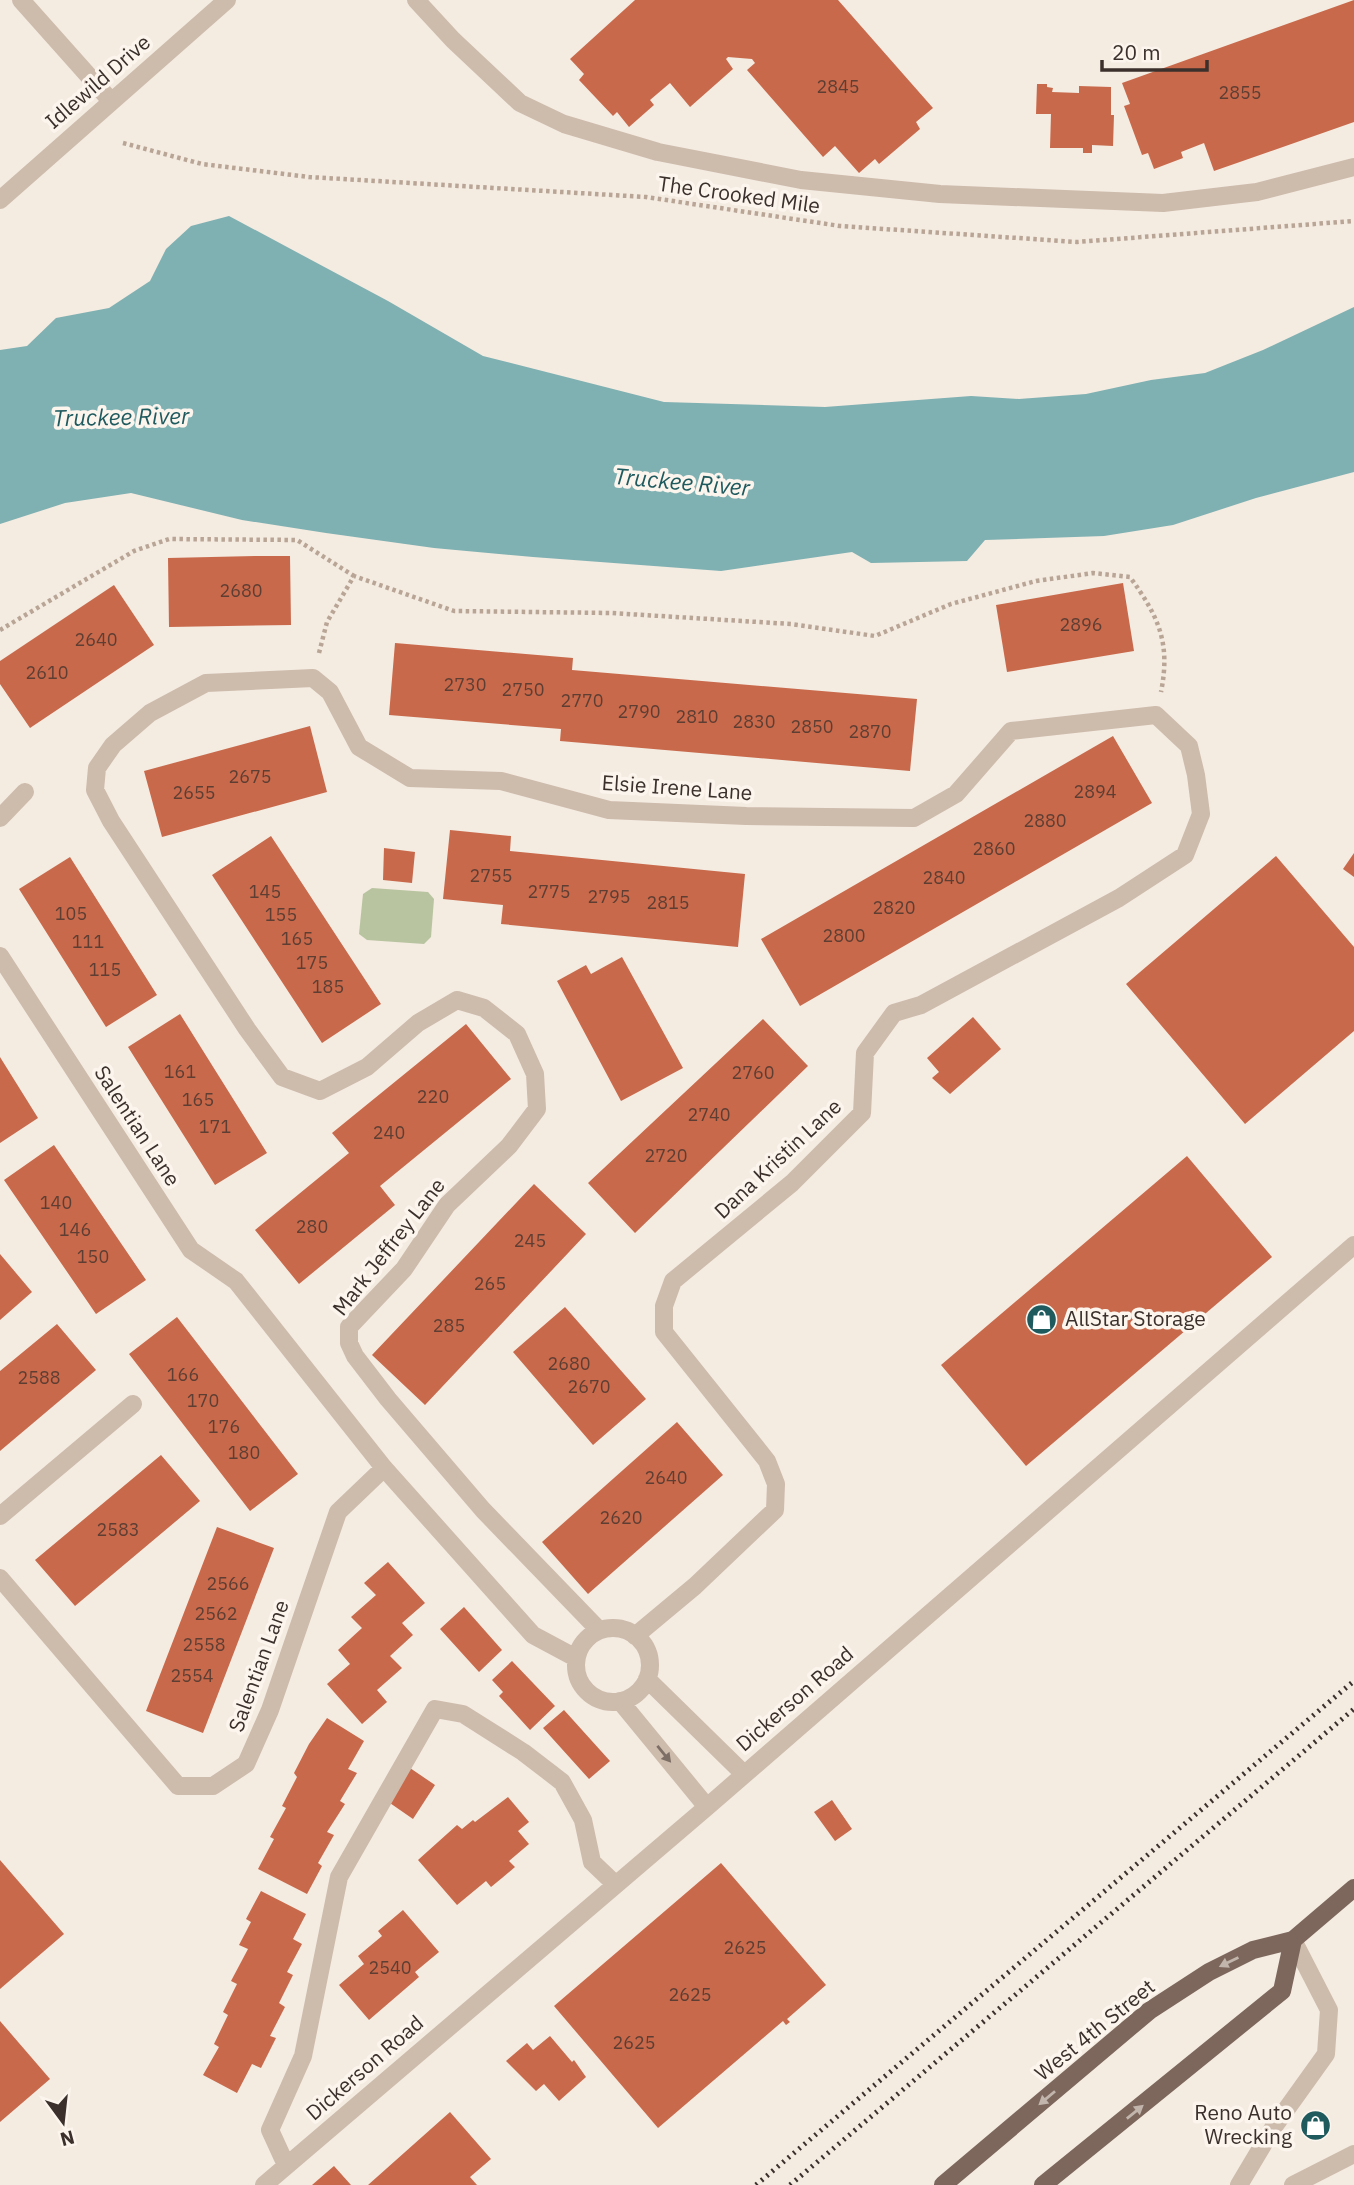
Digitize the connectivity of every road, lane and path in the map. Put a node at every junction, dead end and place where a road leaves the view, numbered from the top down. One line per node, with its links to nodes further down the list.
1 (21, 0): 4 (street)
2 (227, 0): 4 (street, Idlewild Drive)
3 (416, 0): 6 (street)
4 (111, 101): 7 (street, Idlewild Drive)
5 (123, 143): 8 (path, The Crooked Mile)
6 (1354, 167)
7 (0, 200)
8 (1354, 221)
9 (354, 576): 10 (path); 11 (path); 12 (path)
10 (0, 631)
11 (313, 678): 12 (street, Elsie Irene Lane); 21 (street, Mark Jeffrey Lane)
12 (1156, 716): 22 (street, Dana Kristin Lane)
13 (25, 792): 14 (street)
14 (0, 818)
15 (0, 956): 18 (street, Salentian Lane)
16 (1354, 1245): 26 (street, Dickerson Road)
17 (133, 1405): 19 (street)
18 (384, 1468): 20 (street, Salentian Lane); 23 (street, Salentian Lane)
19 (0, 1516)
20 (0, 1578)
21 (599, 1630): 22 (street); 23 (street)
22 (635, 1636): 24 (street)
23 (576, 1658): 25 (street)
24 (647, 1679): 25 (street); 26 (street)
25 (620, 1701): 27 (street, one-way to 27)
26 (744, 1774): 27 (street, Dickerson Road)
27 (707, 1807): 28 (street, Dickerson Road)
28 (615, 1884): 32 (street, Dickerson Road); 32 (street)
29 (1354, 1888): 30 (main road, West 4th Street)
30 (1293, 1940): 34 (main road, West 4th Street, one-way to 34); 35 (main road, one-way to 30); 36 (street)
31 (1354, 2154): 37 (street)
32 (286, 2165): 33 (street, Dickerson Road)
33 (264, 2185)
34 (943, 2185)
35 (1043, 2185)
36 (1239, 2185)
37 (1293, 2185)

